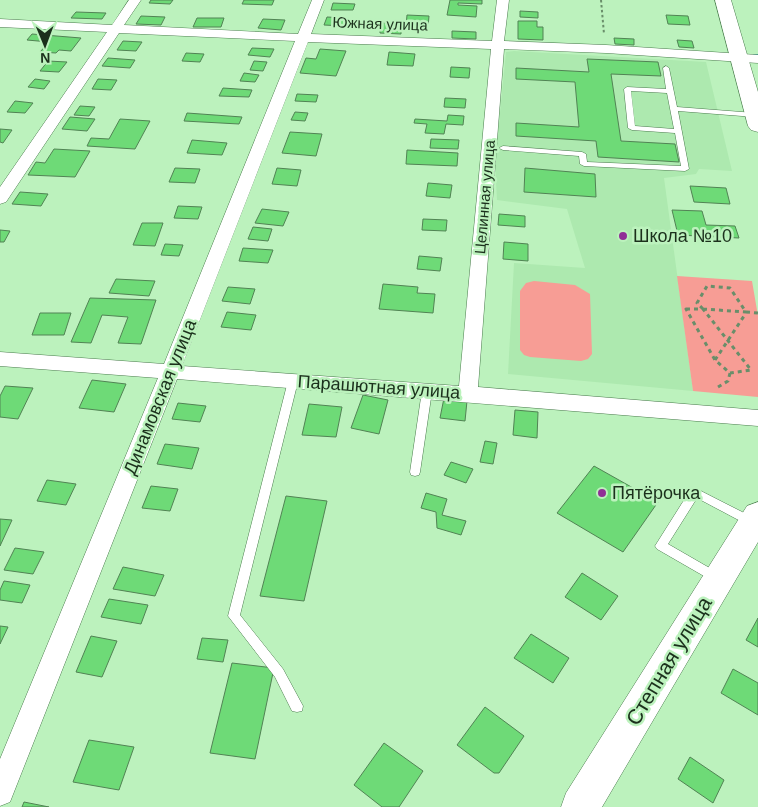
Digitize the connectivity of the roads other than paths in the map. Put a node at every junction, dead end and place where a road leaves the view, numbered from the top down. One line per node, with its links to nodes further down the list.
1 (135, 0): 6 (street)
2 (318, 0): 7 (street, Динамовская улица)
3 (503, 0): 8 (street, Целинная улица)
4 (723, 0): 9 (street)
5 (0, 23): 6 (street, Южная улица)
6 (114, 28): 7 (street, Южная улица); 17 (street)
7 (303, 38): 8 (street, Южная улица); 19 (street, Динамовская улица)
8 (497, 45): 9 (street, Южная улица); 22 (street, Целинная улица)
9 (739, 58): 10 (street, Южная улица); 14 (street)
10 (758, 59)
11 (666, 68): 12 (lane)
12 (670, 91): 13 (lane); 15 (lane)
13 (674, 109): 14 (lane); 15 (lane)
14 (756, 121)
15 (678, 131): 16 (lane)
16 (502, 148)
17 (0, 199)
18 (0, 358): 19 (street, Парашютная улица)
19 (170, 372): 20 (street, Парашютная улица); 28 (street, Динамовская улица)
20 (293, 381): 21 (street, Парашютная улица); 27 (lane)
21 (427, 391): 22 (street, Парашютная улица); 24 (lane)
22 (468, 394): 23 (street, Парашютная улица)
23 (758, 418)
24 (415, 472)
25 (756, 518): 26 (street, Степная улица); 26 (lane)
26 (718, 580): 29 (street, Степная улица)
27 (297, 706)
28 (0, 792)
29 (580, 807)

